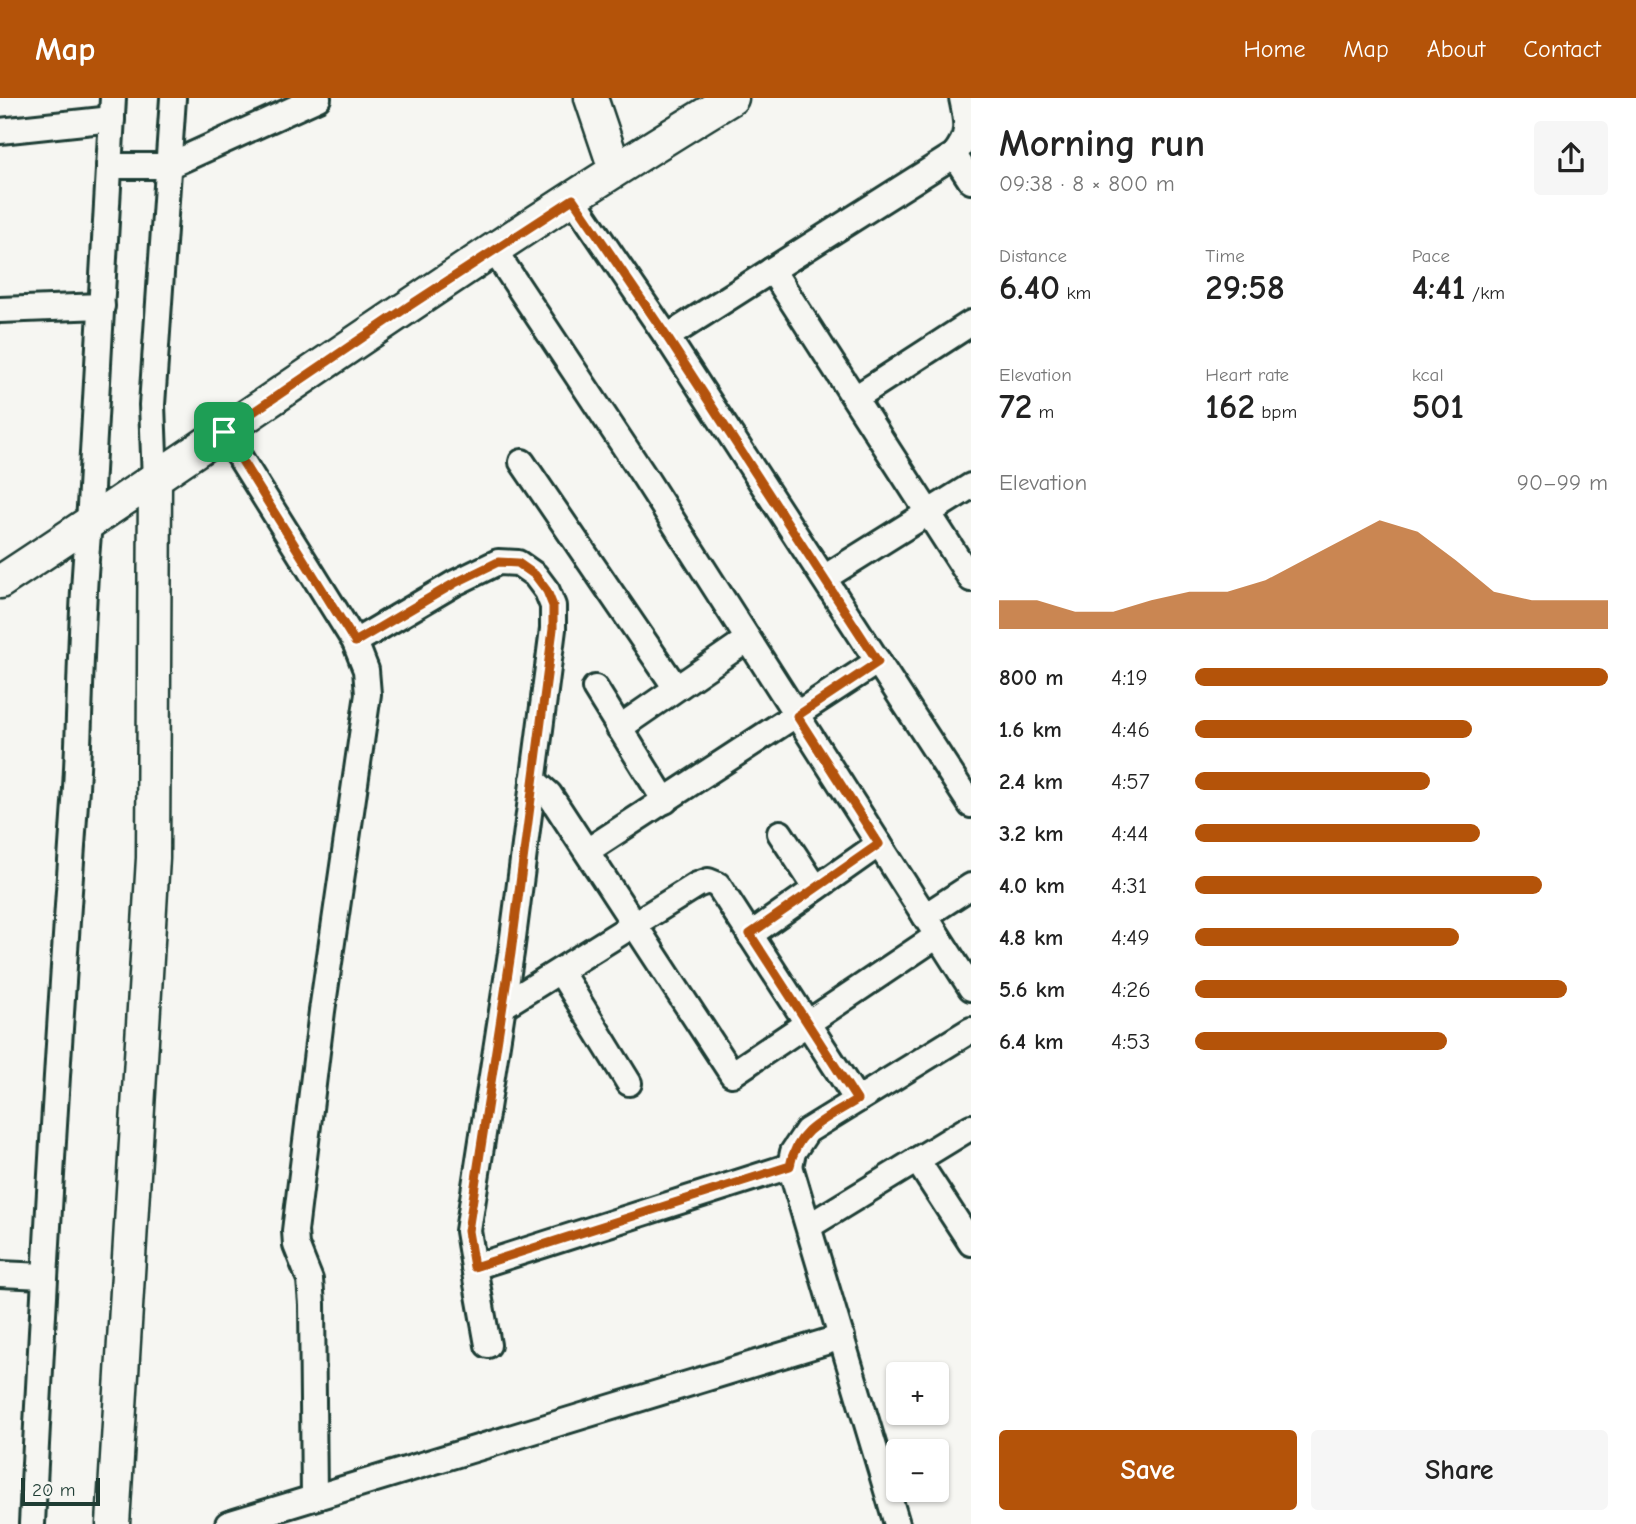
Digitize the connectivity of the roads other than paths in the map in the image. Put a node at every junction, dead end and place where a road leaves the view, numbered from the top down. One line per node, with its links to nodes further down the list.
1 (173, 98): 10 (street)
2 (318, 98): 10 (street)
3 (592, 98): 11 (street)
4 (732, 98): 11 (street)
5 (962, 98): 8 (street)
6 (113, 109): 7 (street); 9 (street)
7 (0, 131)
8 (963, 147): 12 (street); 15 (street)
9 (109, 166): 10 (street); 16 (street)
10 (168, 166): 23 (street)
11 (615, 169): 13 (street)
12 (971, 181)
13 (573, 199): 14 (street); 19 (street)
14 (494, 250): 21 (street); 30 (street)
15 (772, 270): 19 (street); 20 (street)
16 (102, 306): 17 (street); 26 (street)
17 (0, 310)
18 (971, 323): 20 (street)
19 (667, 337): 27 (street)
20 (855, 398): 25 (street)
21 (224, 432): 23 (street); 31 (street)
22 (522, 462): 34 (street)
23 (155, 480): 26 (street); 67 (street)
24 (971, 486): 25 (street)
25 (929, 512): 27 (street); 28 (street)
26 (89, 524): 29 (street); 62 (street)
27 (824, 578): 32 (street)
28 (971, 579)
29 (0, 582)
30 (748, 639): 34 (street); 35 (street)
31 (355, 642): 37 (street); 65 (street)
32 (878, 662): 35 (street); 39 (street)
33 (595, 688): 36 (street)
34 (676, 688): 36 (street)
35 (797, 716): 38 (street); 41 (street)
36 (620, 727): 38 (street)
37 (533, 780): 42 (street); 50 (street)
38 (665, 801): 42 (street)
39 (971, 804)
40 (780, 833): 44 (street)
41 (879, 844): 44 (street); 46 (street)
42 (587, 851): 45 (street)
43 (971, 886): 46 (street)
44 (816, 888): 47 (street)
45 (634, 924): 47 (street); 48 (street); 51 (street)
46 (931, 926): 49 (street); 51 (street)
47 (750, 934): 51 (street)
48 (560, 971): 50 (street); 53 (street)
49 (971, 988)
50 (503, 1006): 60 (street)
51 (807, 1024): 54 (street)
52 (971, 1030): 54 (street)
53 (629, 1083)
54 (857, 1100): 57 (street)
55 (971, 1127): 56 (street)
56 (917, 1160): 58 (street); 59 (street)
57 (790, 1166): 58 (street); 60 (street)
58 (809, 1226): 63 (street)
59 (971, 1243)
60 (474, 1267): 64 (street)
61 (0, 1274): 62 (street)
62 (44, 1276): 66 (street)
63 (842, 1337): 65 (street); 69 (street)
64 (488, 1345)
65 (314, 1497): 68 (street)
66 (32, 1524)
67 (113, 1524)
68 (228, 1524)
69 (897, 1524)

